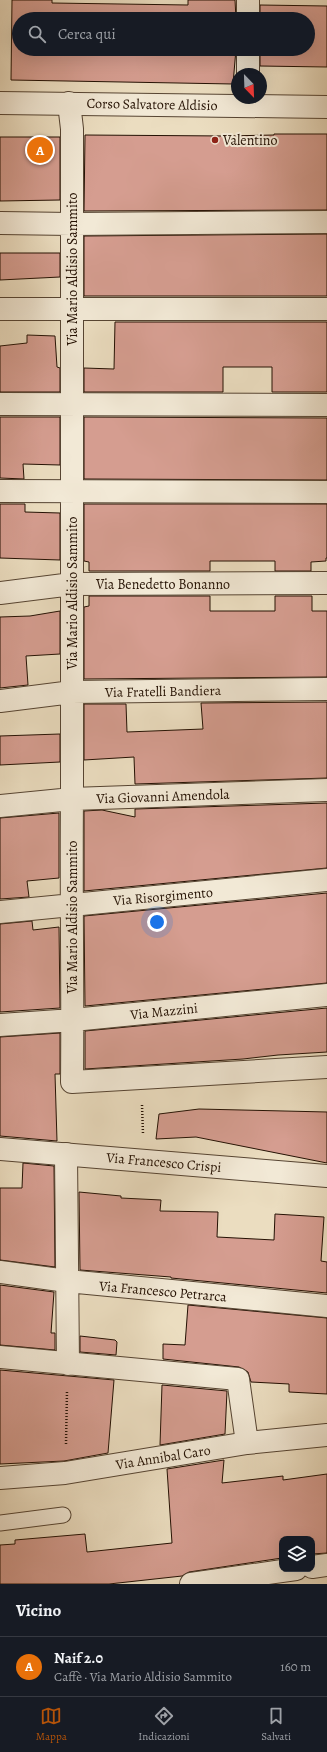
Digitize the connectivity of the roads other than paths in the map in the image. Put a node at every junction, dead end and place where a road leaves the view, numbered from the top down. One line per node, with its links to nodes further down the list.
1 (248, 0): 2 (street)
2 (248, 12)
3 (248, 56): 4 (street)
4 (248, 68)
5 (231, 102): 8 (street, Corso Salvatore Aldisio)
6 (0, 103): 8 (street, Corso Salvatore Aldisio)
7 (267, 103): 9 (street, Corso Salvatore Aldisio)
8 (69, 104): 12 (street, Via Mario Aldisio Sammito)
9 (327, 107)
10 (327, 222): 12 (street)
11 (0, 223): 12 (street)
12 (72, 224): 13 (street, Via Mario Aldisio Sammito)
13 (72, 308): 14 (street); 15 (street); 17 (street, Via Mario Aldisio Sammito)
14 (0, 309)
15 (327, 309)
16 (0, 404): 17 (street)
17 (72, 404): 18 (street); 20 (street, Via Mario Aldisio Sammito)
18 (327, 405)
19 (0, 491): 20 (street)
20 (72, 491): 21 (street); 23 (street, Via Mario Aldisio Sammito)
21 (327, 492)
22 (327, 583): 23 (street, Via Benedetto Bonanno)
23 (72, 584): 24 (street, Via Benedetto Bonanno); 26 (street, Via Mario Aldisio Sammito)
24 (0, 593)
25 (327, 689): 26 (street, Via Fratelli Bandiera)
26 (72, 692): 27 (street, Via Fratelli Bandiera); 29 (street, Via Mario Aldisio Sammito)
27 (0, 701)
28 (327, 790): 29 (street, Via Giovanni Amendola)
29 (72, 799): 30 (street, Via Giovanni Amendola); 32 (street, Via Mario Aldisio Sammito)
30 (0, 806)
31 (327, 880): 32 (street, Via Risorgimento)
32 (71, 904): 33 (street, Via Risorgimento); 35 (street, Via Mario Aldisio Sammito)
33 (0, 912)
34 (327, 995): 35 (street, Via Mazzini)
35 (73, 1020): 36 (street, Via Mazzini); 37 (street, Via Mario Aldisio Sammito)
36 (0, 1025)
37 (327, 1067)
38 (0, 1149): 39 (street, Via Francesco Crispi)
39 (66, 1154): 40 (street, Via Francesco Crispi); 42 (street)
40 (327, 1176)
41 (0, 1272): 42 (street, Via Francesco Petrarca)
42 (67, 1281): 43 (street, Via Francesco Petrarca); 45 (street)
43 (327, 1306)
44 (0, 1357): 45 (street)
45 (68, 1364): 47 (street)
46 (327, 1436): 47 (street, Via Annibal Caro)
47 (247, 1443): 48 (street, Via Annibal Caro)
48 (0, 1478)
49 (63, 1515): 50 (lane)
50 (0, 1523)
51 (327, 1565): 52 (street)
52 (315, 1567)
53 (279, 1571): 54 (street)
54 (191, 1584)

